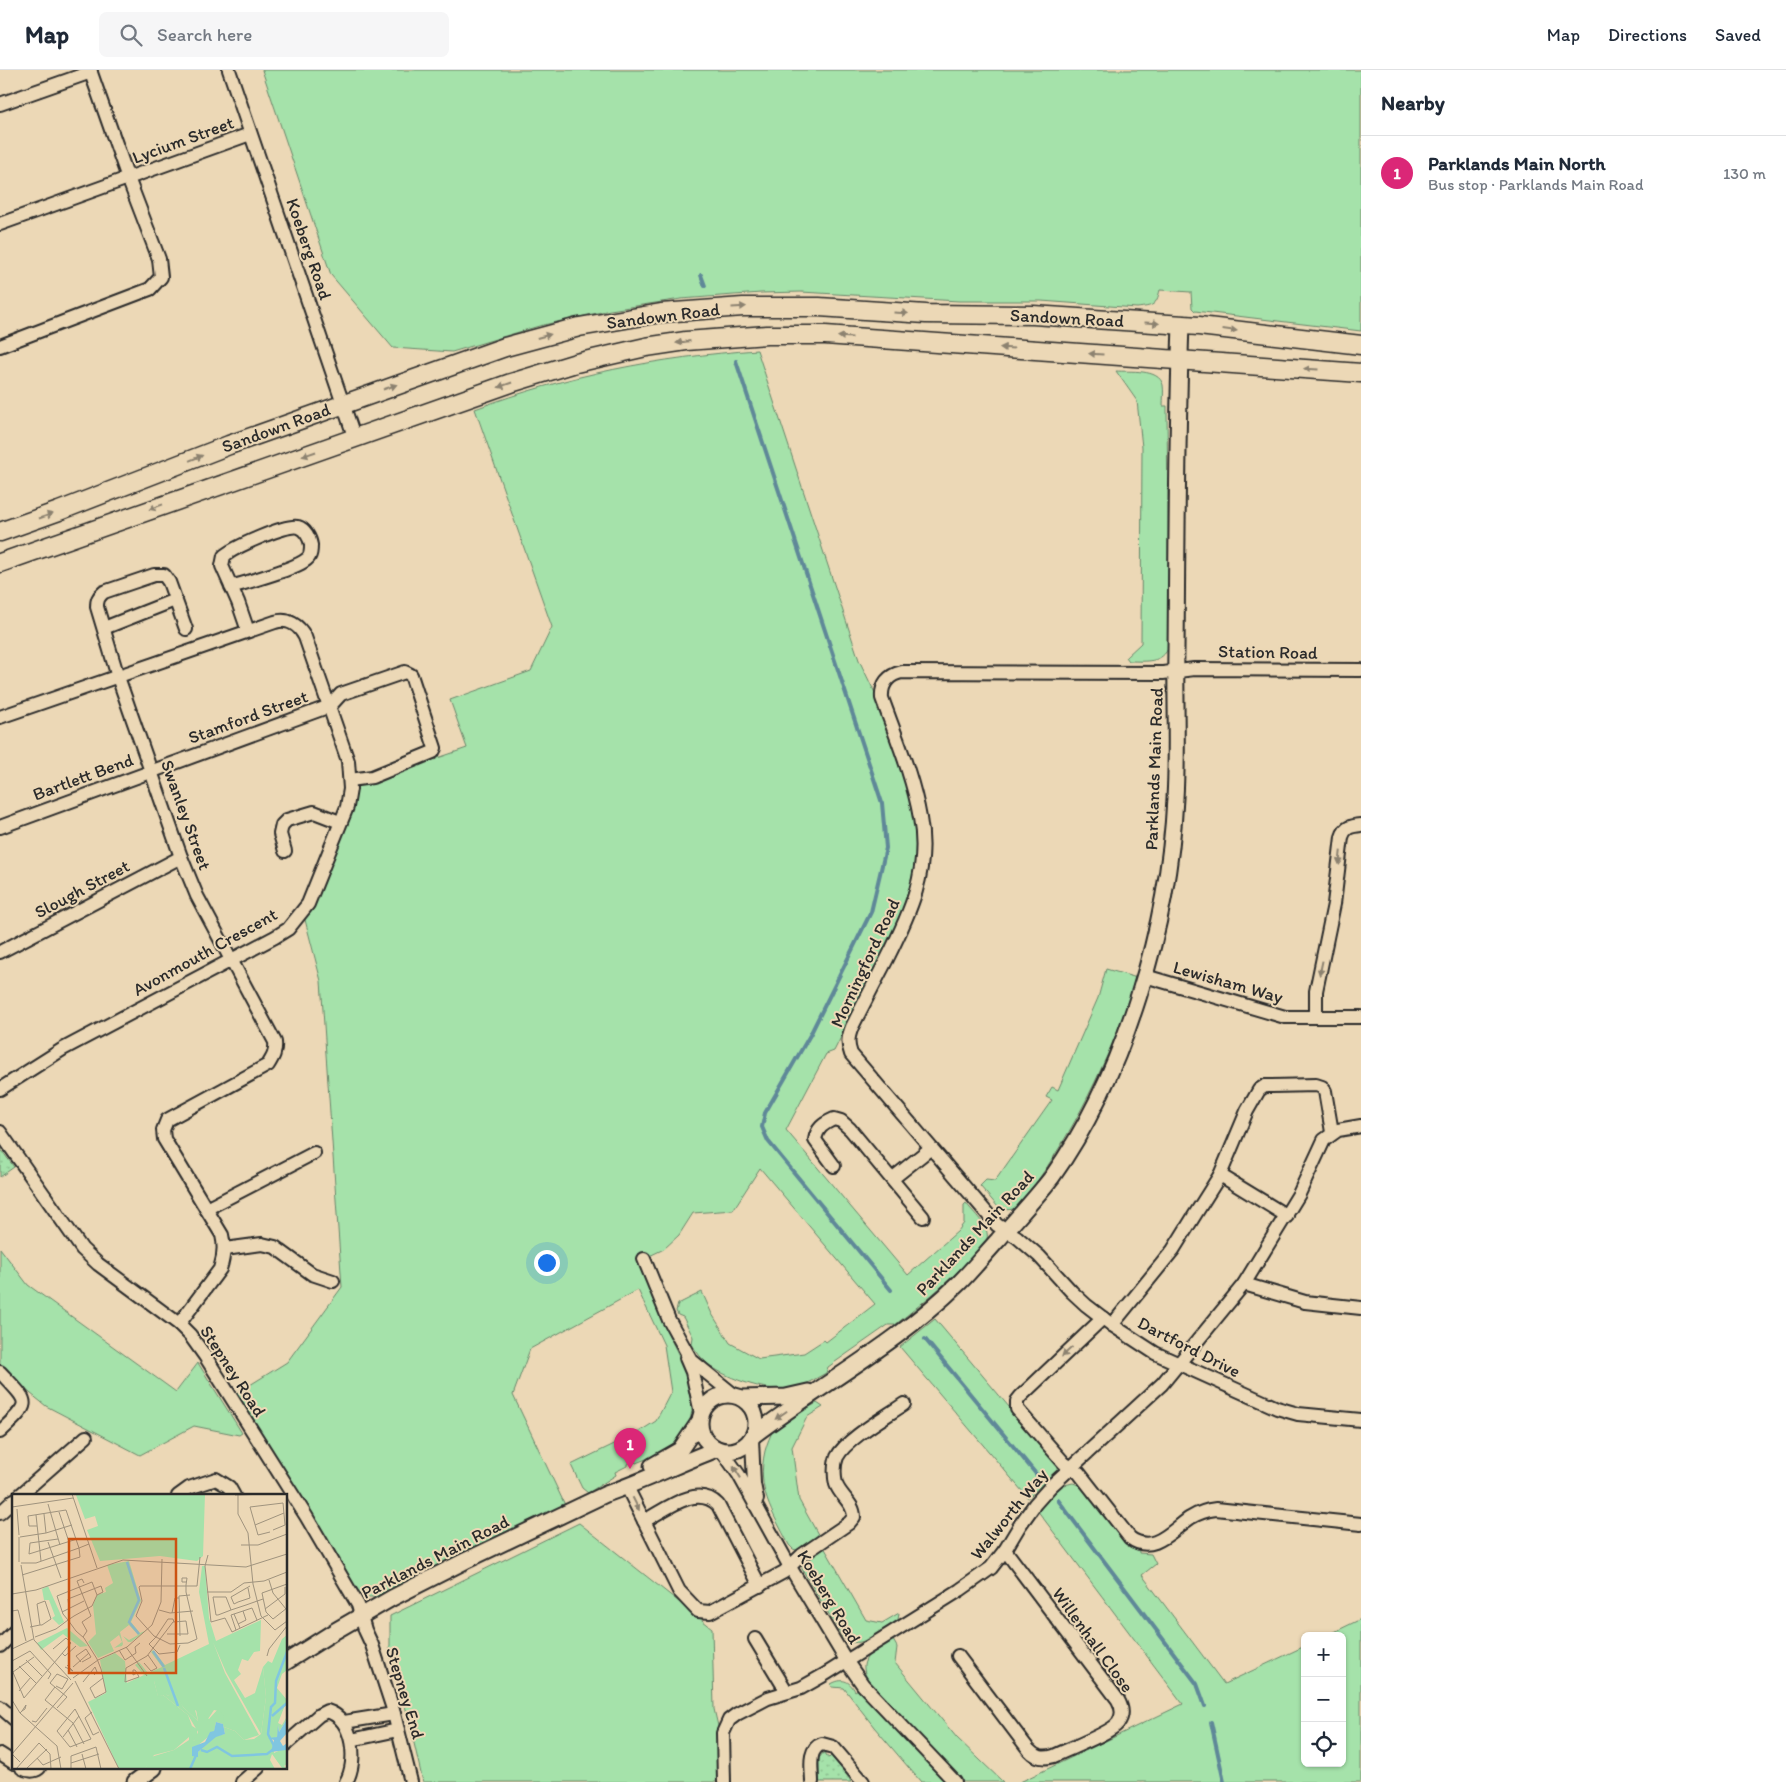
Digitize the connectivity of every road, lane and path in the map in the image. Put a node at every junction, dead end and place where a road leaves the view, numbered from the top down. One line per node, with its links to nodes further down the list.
1 (229, 70): 4 (street, Koeberg Road)
2 (90, 71): 3 (street); 5 (street)
3 (0, 104)
4 (250, 134): 5 (street, Lycium Street); 12 (street, Koeberg Road)
5 (128, 178): 6 (street, Lycium Street); 9 (street)
6 (0, 224)
7 (1182, 325): 8 (main road, Sandown Road, one-way to 8); 10 (street, Parklands Main Road); 12 (main road, Sandown Road, one-way to 7)
8 (1361, 345)
9 (0, 346)
10 (1180, 359): 11 (main road, Sandown Road, one-way to 10); 13 (main road, Sandown Road, one-way to 13); 22 (street, Parklands Main Road)
11 (1361, 373)
12 (344, 403): 13 (street, Koeberg Road); 14 (main road, Sandown Road, one-way to 12)
13 (355, 439): 15 (main road, Sandown Road, one-way to 15)
14 (0, 532)
15 (0, 563)
16 (231, 587): 16 (street); 20 (street)
17 (175, 600): 18 (street); 18 (street, Swanley Street); 19 (street)
18 (104, 628): 23 (street, Swanley Street)
19 (186, 629)
20 (248, 631): 23 (street, Avonmouth Crescent); 24 (street, Avonmouth Crescent)
21 (1361, 670): 22 (street, Station Road)
22 (1176, 671): 35 (street, Parklands Main Road); 42 (street, Morningford Road)
23 (118, 677): 25 (street, Avonmouth Crescent); 26 (street, Swanley Street)
24 (330, 706): 26 (street, Stamford Street); 27 (street, Avonmouth Crescent); 27 (street, Stamford Street)
25 (0, 717)
26 (151, 771): 30 (street, Bartlett Bend); 32 (street, Swanley Street)
27 (350, 780): 28 (street, Avonmouth Crescent)
28 (340, 822): 31 (street); 34 (street, Avonmouth Crescent)
29 (1361, 825): 36 (street, one-way to 36)
30 (0, 827)
31 (285, 851)
32 (181, 856): 33 (street, Slough Street); 34 (street, Swanley Street)
33 (0, 952)
34 (231, 960): 38 (street, Avonmouth Crescent); 47 (street, Swanley Street)
35 (1145, 976): 36 (street, Lewisham Way); 50 (street, Parklands Main Road)
36 (1316, 1017): 37 (street, Lewisham Way)
37 (1361, 1017)
38 (0, 1090)
39 (1361, 1126): 41 (street)
40 (0, 1132): 57 (street, Stepney Road)
41 (1332, 1132): 45 (street); 49 (street, Walworth Way)
42 (931, 1148): 46 (street); 50 (street, Morningford Road)
43 (314, 1154): 47 (street)
44 (834, 1166): 46 (street)
45 (1220, 1175): 49 (street); 56 (street)
46 (892, 1179): 48 (street)
47 (206, 1209): 51 (street)
48 (923, 1216)
49 (1286, 1216): 54 (street, Walworth Way)
50 (1006, 1230): 56 (street, Dartford Drive); 60 (street, Parklands Main Road)
51 (224, 1249): 53 (street); 57 (street)
52 (644, 1259): 58 (street)
53 (333, 1281)
54 (1244, 1284): 55 (street); 59 (street, Walworth Way)
55 (1361, 1308)
56 (1107, 1322): 59 (street, Dartford Drive); 70 (street, one-way to 70)
57 (179, 1324): 84 (street, Stepney Road)
58 (678, 1337): 62 (street); 64 (street)
59 (1178, 1364): 65 (street, Dartford Drive); 70 (street, Walworth Way)
60 (851, 1369): 62 (street, Parklands Main Road); 68 (street, Parklands Main Road, one-way to 68)
61 (0, 1372): 66 (street)
62 (738, 1397): 64 (street); 68 (street)
63 (904, 1404): 82 (street)
64 (700, 1418): 69 (street); 75 (street, Parklands Main Road)
65 (1361, 1420)
66 (0, 1432)
67 (86, 1437): 72 (street)
68 (753, 1437): 69 (street); 80 (street, Koeberg Road)
69 (720, 1450): 71 (street, Parklands Main Road); 80 (street, Koeberg Road, one-way to 69)
70 (1071, 1468): 79 (street); 81 (street, Walworth Way)
71 (627, 1487): 75 (street, Parklands Main Road); 78 (street, one-way to 78)
72 (21, 1494)
73 (180, 1494): 74 (street)
74 (233, 1494)
75 (606, 1494): 84 (street, Parklands Main Road)
76 (12, 1502): 77 (street)
77 (0, 1513)
78 (644, 1521): 83 (street); 83 (street)
79 (1361, 1524)
80 (767, 1525): 82 (street, Koeberg Road)
81 (1005, 1550): 88 (street, Willenhall Close); 90 (street, Walworth Way)
82 (790, 1566): 83 (street); 90 (street, Koeberg Road)
83 (760, 1586)
84 (360, 1615): 89 (street, Parklands Main Road); 93 (street, Stepney End)
85 (12, 1634): 87 (street)
86 (754, 1639): 91 (street)
87 (0, 1646)
88 (958, 1656)
89 (288, 1661)
90 (847, 1662): 91 (street, Walworth Way); 114 (street, Koeberg Road)
91 (787, 1692): 111 (street, Walworth Way)
92 (0, 1708): 94 (street)
93 (394, 1714): 95 (street); 96 (street, Stepney End)
94 (12, 1717)
95 (344, 1722): 97 (street); 98 (street)
96 (398, 1730): 97 (street); 110 (street, Stepney End)
97 (351, 1740): 109 (street)
98 (288, 1742)
99 (0, 1754): 100 (street)
100 (12, 1762)
101 (25, 1770): 102 (street)
102 (37, 1770)
103 (151, 1770): 106 (street)
104 (160, 1770): 107 (street)
105 (256, 1770): 108 (street)
106 (135, 1782)
107 (149, 1782)
108 (242, 1782)
109 (346, 1782)
110 (411, 1782)
111 (724, 1782)
112 (812, 1782): 113 (street)
113 (863, 1782)
114 (955, 1782)

